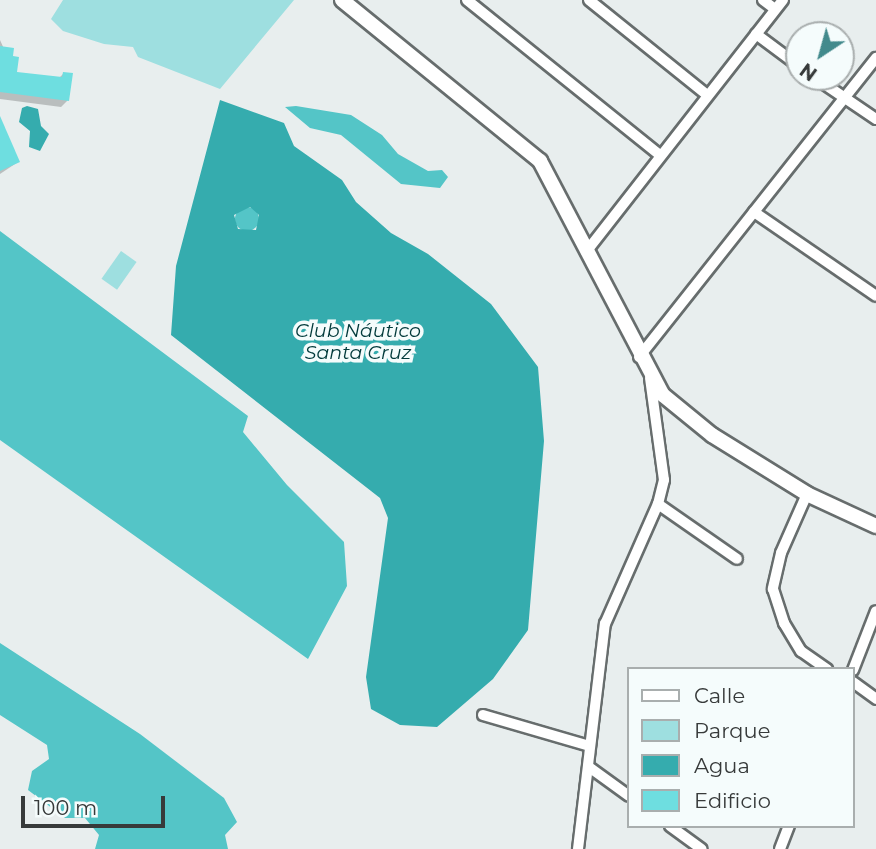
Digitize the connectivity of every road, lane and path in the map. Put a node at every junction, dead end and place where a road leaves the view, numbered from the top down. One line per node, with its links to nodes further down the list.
1 (342, 0): 16 (street)
2 (467, 0): 14 (street)
3 (589, 0): 11 (street)
4 (763, 0): 6 (street)
5 (783, 0): 6 (street)
6 (775, 9): 7 (street)
7 (755, 34): 8 (street); 11 (street)
8 (785, 56)
9 (876, 58): 12 (street)
10 (833, 91): 12 (street)
11 (708, 95): 14 (street)
12 (843, 98): 13 (street); 15 (street)
13 (876, 119)
14 (660, 155): 16 (street)
15 (754, 212): 17 (street); 18 (street)
16 (586, 252): 18 (street)
17 (876, 296)
18 (639, 357): 19 (street)
19 (650, 378): 20 (street); 21 (street)
20 (807, 494): 22 (street); 25 (street)
21 (658, 504): 23 (street); 30 (street)
22 (876, 526)
23 (737, 559)
24 (876, 611): 26 (street)
25 (824, 667)
26 (854, 667)
27 (855, 683): 28 (street)
28 (876, 699)
29 (483, 715): 30 (street)
30 (590, 746): 31 (street)
31 (589, 767): 32 (street); 35 (street)
32 (628, 795)
33 (673, 828): 36 (street)
34 (788, 828): 37 (street)
35 (578, 849)
36 (702, 849)
37 (779, 849)

